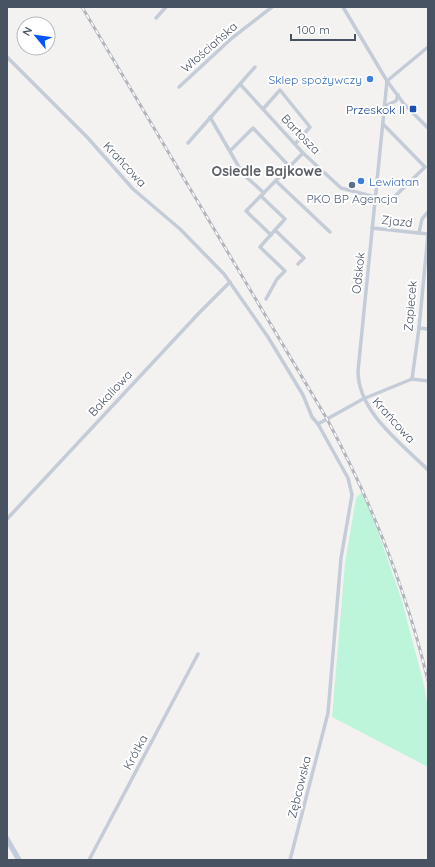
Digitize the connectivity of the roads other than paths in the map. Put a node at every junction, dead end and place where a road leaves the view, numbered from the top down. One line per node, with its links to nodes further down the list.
1 (166, 7): 4 (street)
2 (272, 7): 10 (street, Włościańska)
3 (343, 7): 8 (street)
4 (156, 18)
5 (428, 47): 8 (street)
6 (7, 57): 38 (street, Krańcowa)
7 (255, 67): 9 (street)
8 (387, 81): 11 (street); 13 (street, Odskok)
9 (240, 84): 17 (street, Bartosza); 18 (street)
10 (179, 87)
11 (395, 91): 12 (street); 13 (street)
12 (398, 95): 14 (street); 15 (street)
13 (386, 96): 14 (street); 16 (street, Odskok)
14 (393, 102): 15 (street); 16 (street)
15 (404, 104): 20 (street)
16 (385, 106): 19 (street, Odskok)
17 (263, 108): 22 (street, Bartosza); 22 (street)
18 (210, 117): 21 (street); 23 (street)
19 (382, 124): 28 (street, Odskok); 28 (street, Zjazd)
20 (428, 128)
21 (188, 143)
22 (295, 144): 24 (street, Bartosza)
23 (230, 151): 25 (street); 27 (street)
24 (303, 153): 25 (street); 28 (street, Bartosza)
25 (289, 166): 26 (street)
26 (276, 181): 27 (street); 32 (street)
27 (262, 195): 31 (street); 35 (street)
28 (375, 197): 30 (street, Odskok)
29 (428, 212): 33 (street, Zjazd)
30 (372, 228): 33 (street, Zjazd); 45 (street, Odskok)
31 (275, 230): 35 (street); 36 (street)
32 (330, 232)
33 (419, 233): 34 (street, Zjazd)
34 (428, 234): 37 (street, Zapiecek)
35 (270, 235): 40 (street)
36 (298, 264)
37 (422, 281): 39 (street); 41 (street, Zapiecek)
38 (230, 282): 46 (street, Krańcowa); 48 (street, Bakaliowa)
39 (428, 282)
40 (266, 299)
41 (419, 328): 42 (street); 43 (street, Zapiecek)
42 (428, 329)
43 (412, 379): 44 (street); 45 (street)
44 (428, 381)
45 (363, 399): 46 (street); 47 (street, Krańcowa)
46 (318, 424): 53 (street, Zębcowska)
47 (428, 470)
48 (7, 519)
49 (198, 654): 52 (street, Krótka)
50 (7, 839): 51 (main road)
51 (19, 860)
52 (89, 860)
53 (290, 860)

